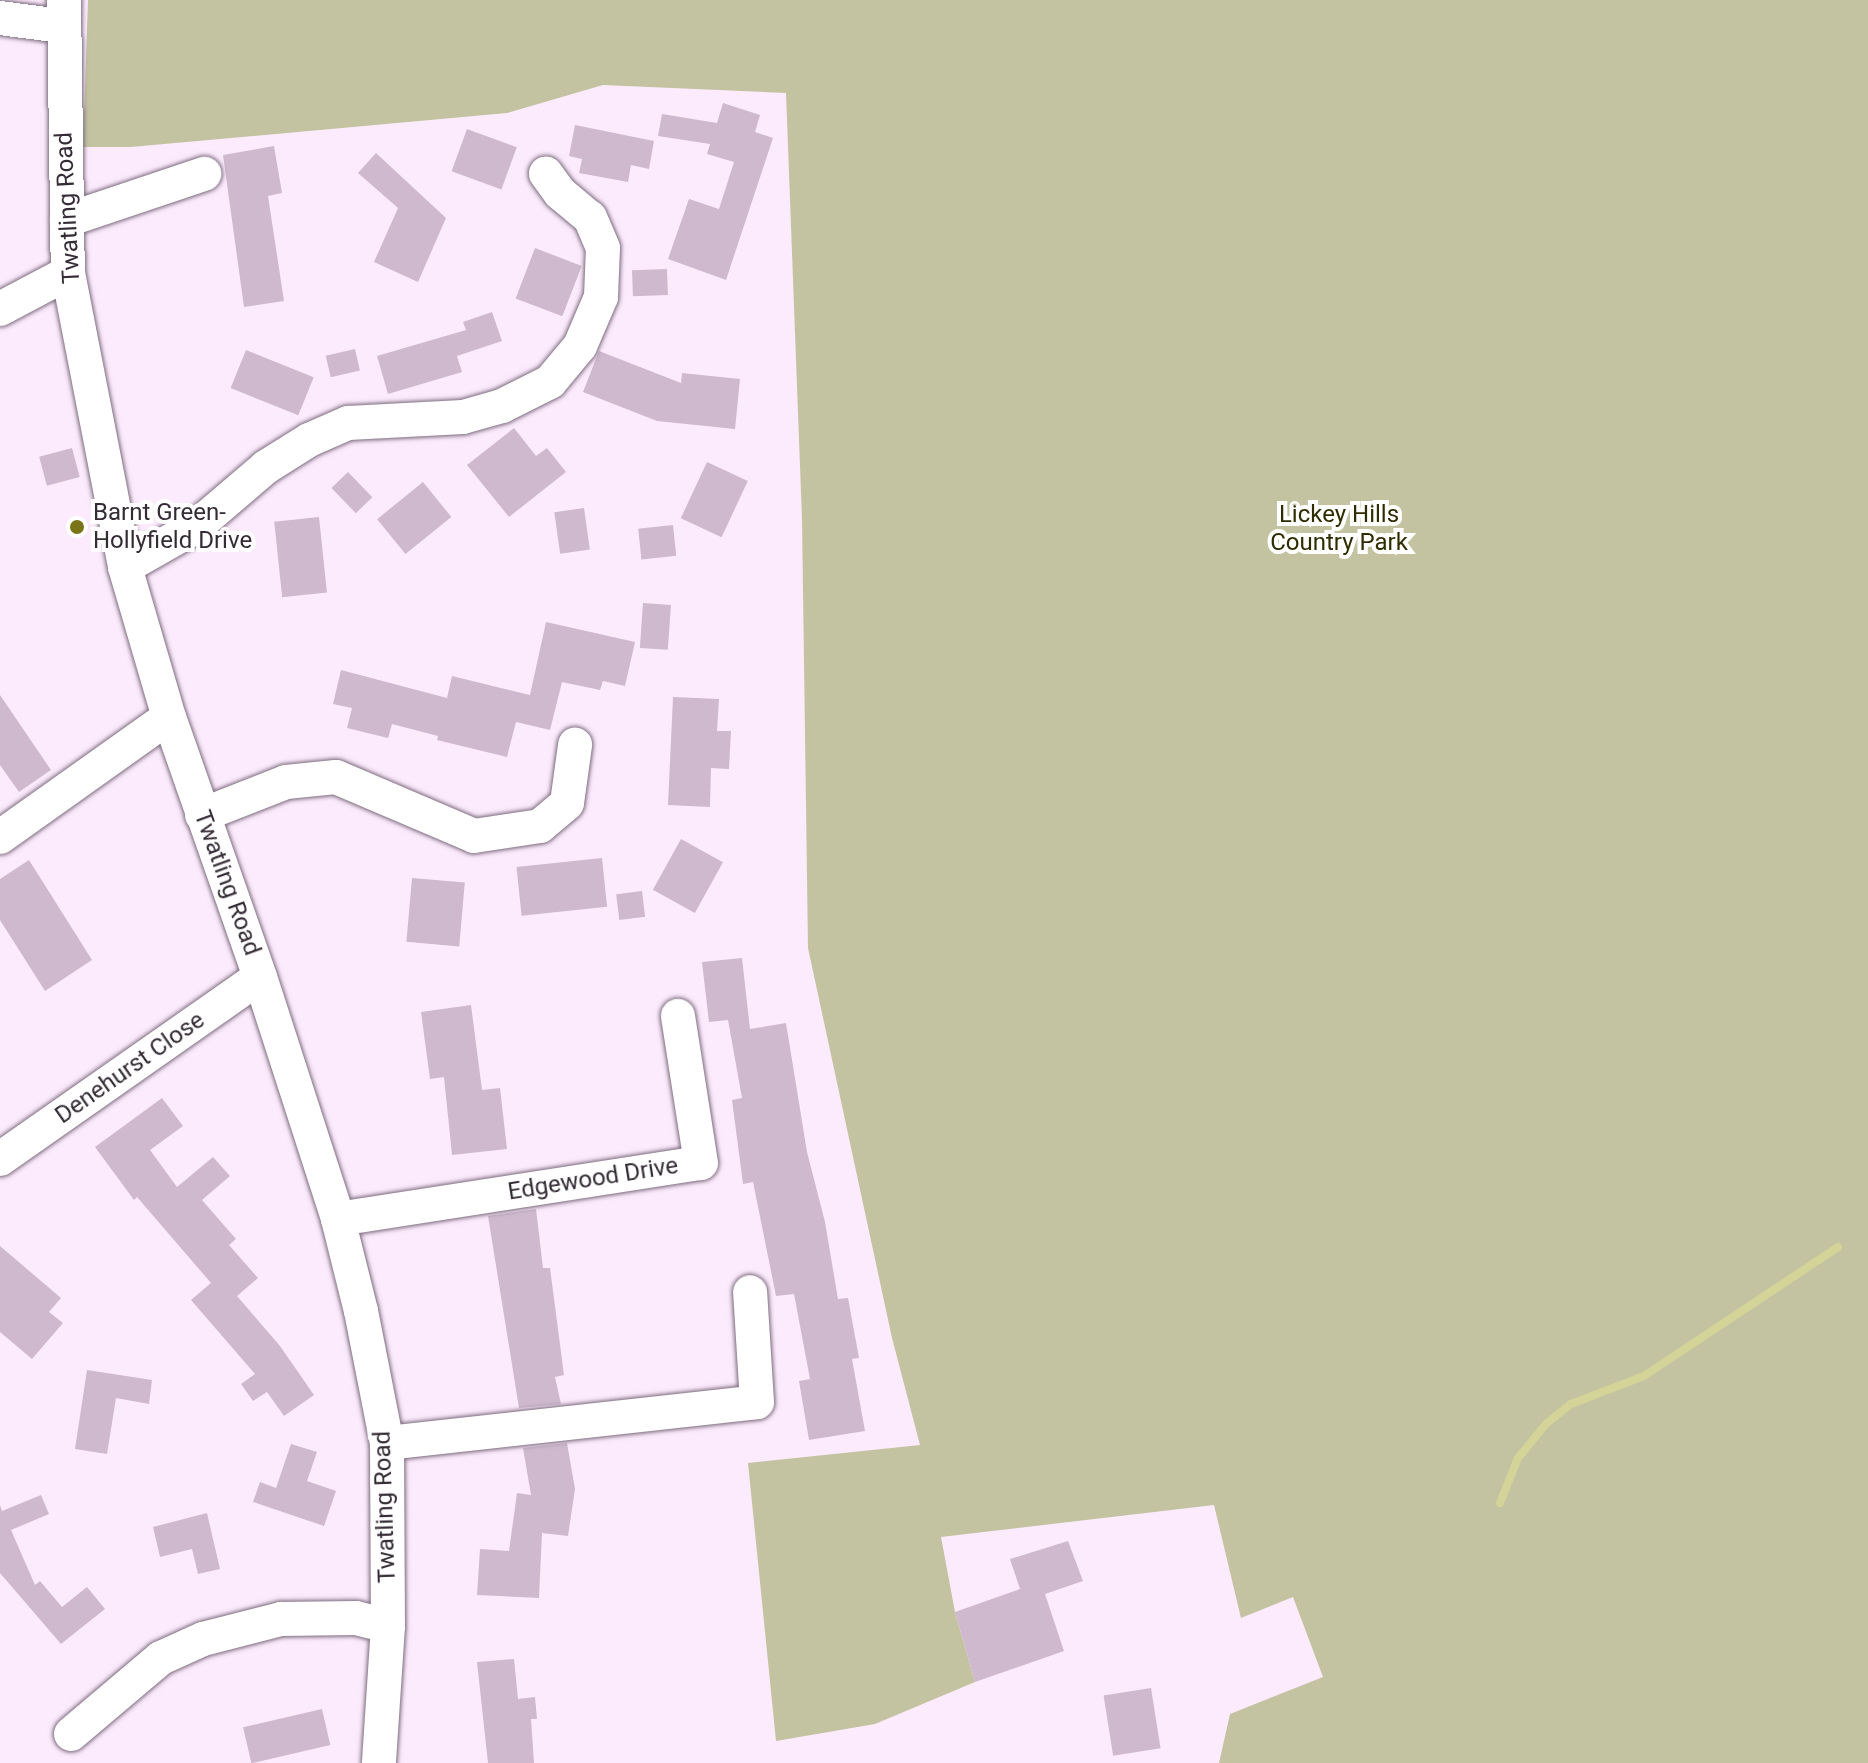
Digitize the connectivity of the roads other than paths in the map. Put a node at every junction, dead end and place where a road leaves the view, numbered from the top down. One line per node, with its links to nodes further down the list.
1 (63, 13): 2 (street); 5 (street, Twatling Road)
2 (0, 18)
3 (204, 174): 5 (street)
4 (546, 174): 8 (street)
5 (67, 220): 6 (street, Twatling Road)
6 (68, 273): 7 (street); 8 (street, Twatling Road)
7 (0, 309)
8 (125, 567): 9 (street, Twatling Road)
9 (169, 717): 11 (street, Twatling Road); 12 (street)
10 (575, 745): 11 (street)
11 (202, 815): 13 (street, Twatling Road)
12 (0, 837)
13 (260, 977): 15 (street, Denehurst Close); 16 (street, Twatling Road)
14 (678, 1016): 16 (street, Edgewood Drive)
15 (0, 1159)
16 (338, 1219): 18 (street, Twatling Road)
17 (750, 1292): 18 (street)
18 (387, 1443): 19 (street, Twatling Road)
19 (388, 1626): 20 (street); 21 (street, Twatling Road)
20 (71, 1734)
21 (379, 1763)

